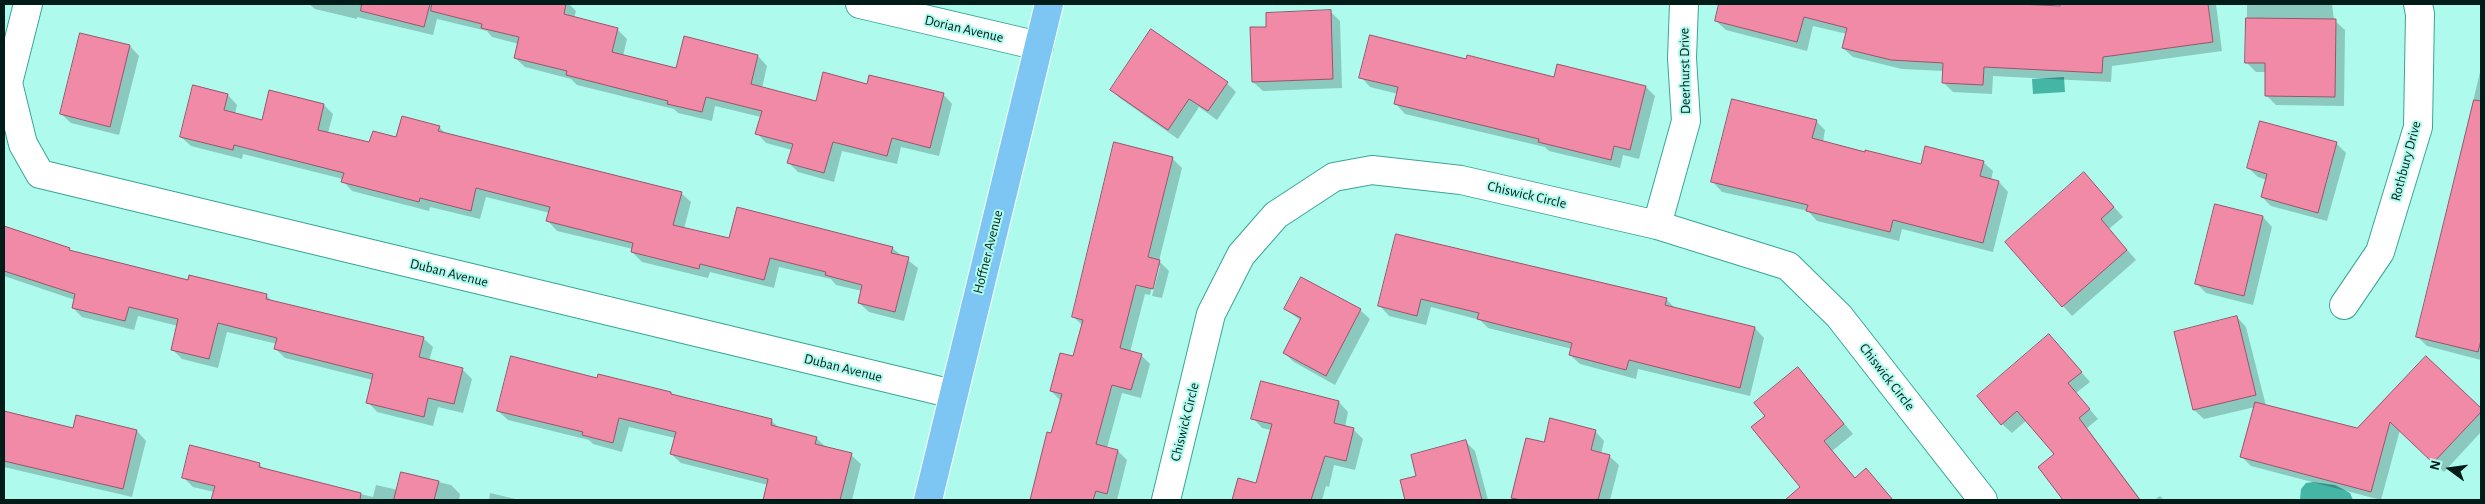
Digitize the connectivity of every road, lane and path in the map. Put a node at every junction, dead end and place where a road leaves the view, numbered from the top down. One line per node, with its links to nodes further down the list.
1 (28, 4): 9 (street, Duban Avenue)
2 (860, 4): 6 (street, Dorian Avenue)
3 (1049, 4): 6 (main road, Hoffner Avenue)
4 (1684, 4): 7 (street, Deerhurst Drive)
5 (2418, 4): 8 (street, Rothbury Drive)
6 (1039, 46): 9 (main road, Hoffner Avenue)
7 (1657, 225): 11 (street, Chiswick Circle); 12 (street, Chiswick Circle)
8 (2344, 305)
9 (953, 394): 10 (main road, Hoffner Avenue)
10 (928, 500)
11 (1166, 500)
12 (1983, 500)

